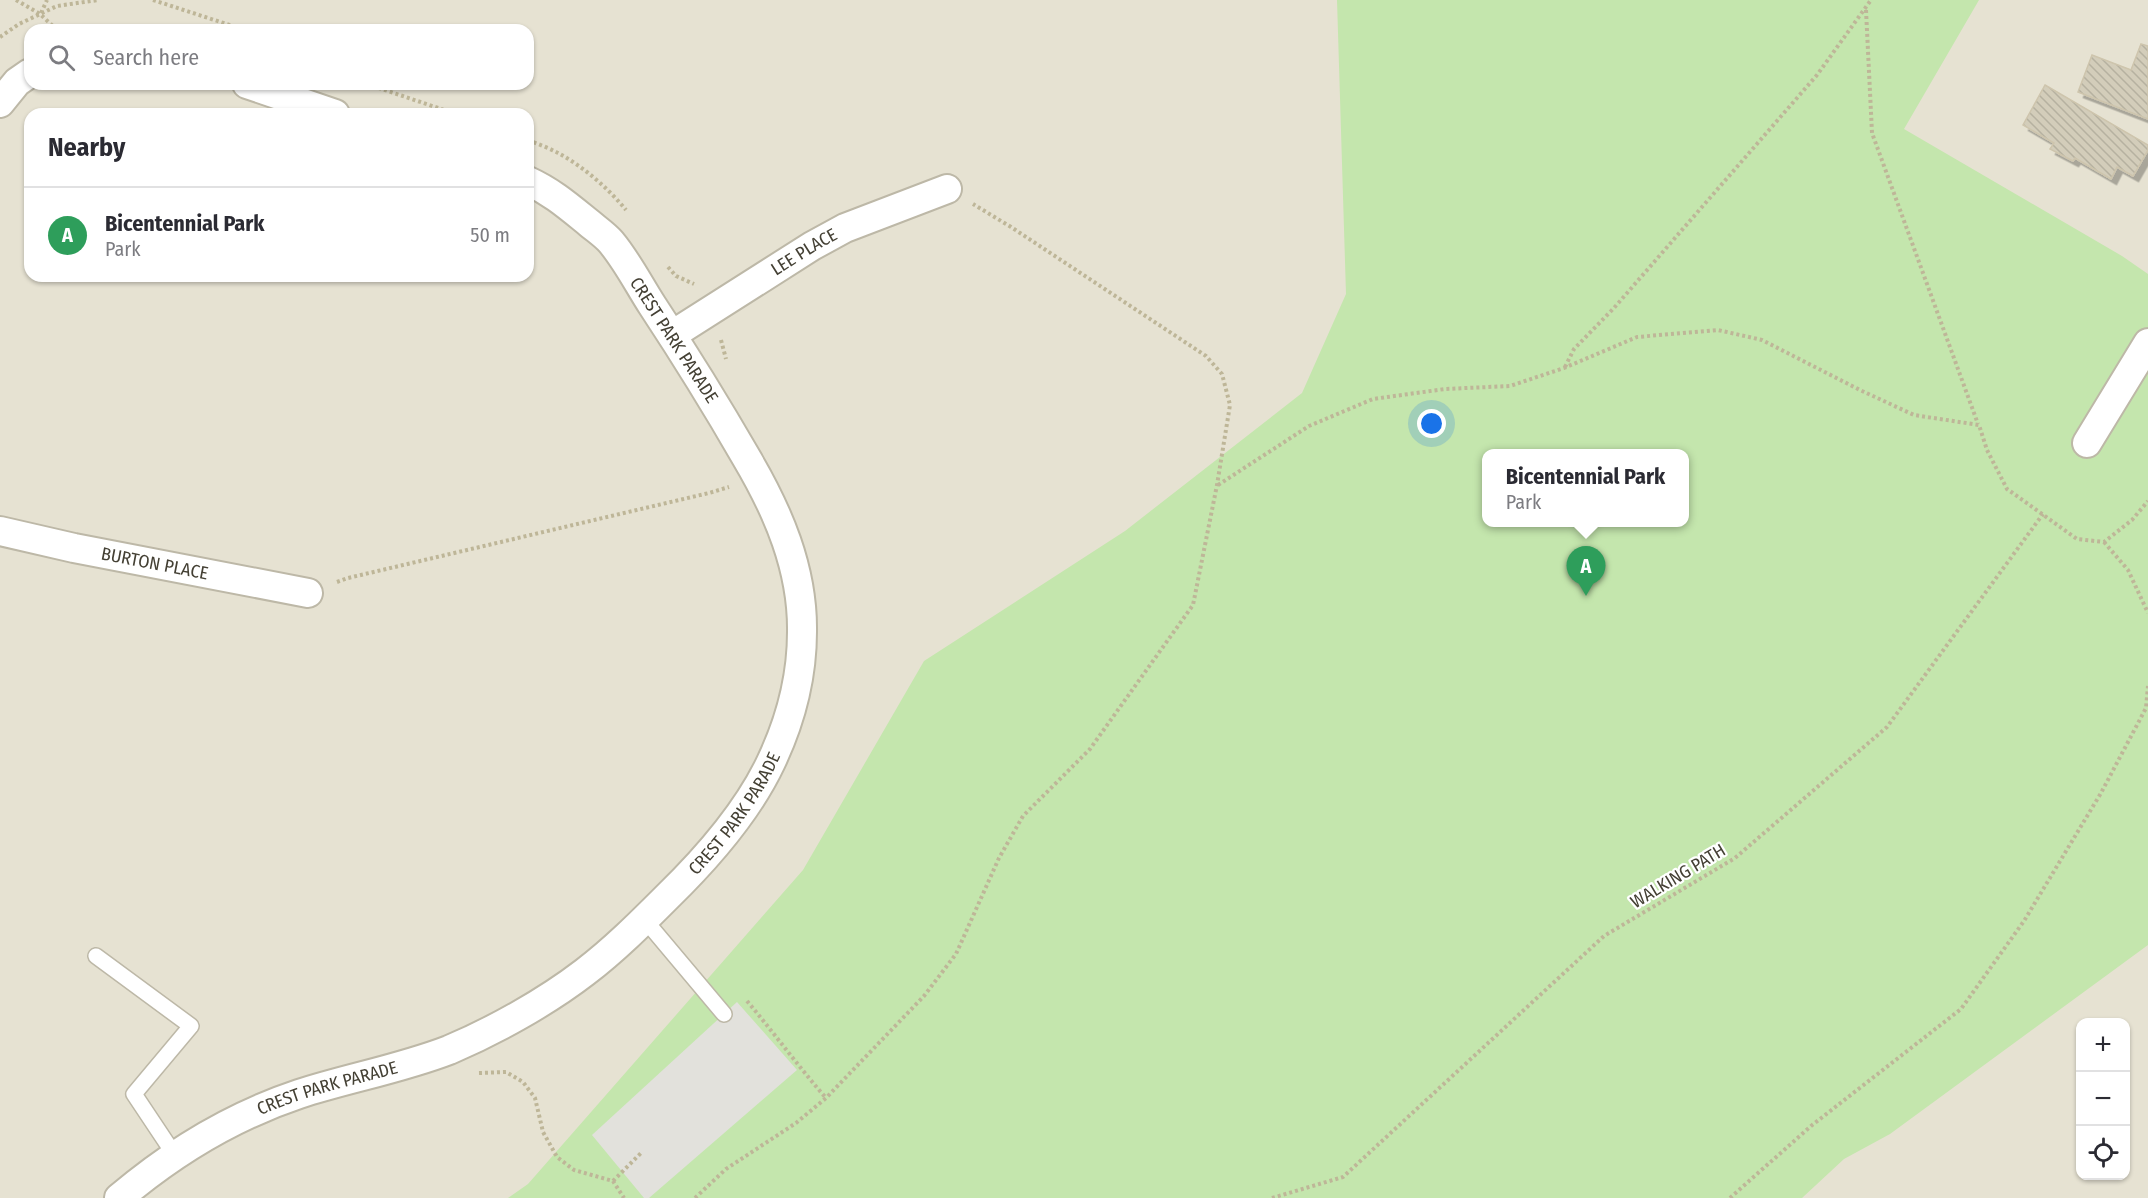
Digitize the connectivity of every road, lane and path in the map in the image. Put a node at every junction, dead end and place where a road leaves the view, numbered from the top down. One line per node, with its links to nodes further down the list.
1 (16, 0): 7 (path)
2 (47, 0): 7 (path)
3 (98, 0): 7 (path)
4 (153, 0): 9 (path)
5 (1871, 0): 6 (path)
6 (1866, 8): 25 (path); 26 (path)
7 (40, 14): 8 (path); 10 (path)
8 (51, 24)
9 (227, 24)
10 (0, 37)
11 (24, 77): 14 (street)
12 (265, 90): 15 (street)
13 (385, 90): 16 (path)
14 (0, 103)
15 (318, 108)
16 (438, 108)
17 (534, 143): 20 (path)
18 (534, 184): 23 (street, CREST PARK PARADE)
19 (947, 189): 23 (street, LEE PLACE); 29 (path)
20 (631, 215)
21 (666, 264): 22 (path)
22 (703, 282)
23 (672, 335): 28 (street, CREST PARK PARADE)
24 (2148, 343): 27 (street)
25 (1564, 368): 26 (path); 29 (path)
26 (1979, 425): 31 (path)
27 (2087, 443)
28 (758, 477): 34 (path); 37 (street, CREST PARK PARADE)
29 (1217, 485): 42 (path)
30 (2148, 501): 33 (path)
31 (2043, 514): 33 (path); 49 (path, WALKING PATH)
32 (0, 531): 34 (street, BURTON PLACE)
33 (2104, 542): 35 (path)
34 (308, 593)
35 (2148, 613)
36 (2148, 686): 50 (path)
37 (645, 920): 39 (lane); 40 (street, CREST PARK PARADE)
38 (96, 956): 44 (lane)
39 (724, 1014)
40 (449, 1049): 44 (street, CREST PARK PARADE); 45 (path)
41 (798, 1066): 42 (path)
42 (826, 1098): 48 (path)
43 (641, 1153): 45 (path)
44 (174, 1154): 46 (street, CREST PARK PARADE)
45 (613, 1181): 47 (path)
46 (119, 1198)
47 (624, 1198)
48 (695, 1198)
49 (1272, 1198)
50 (1730, 1198)

